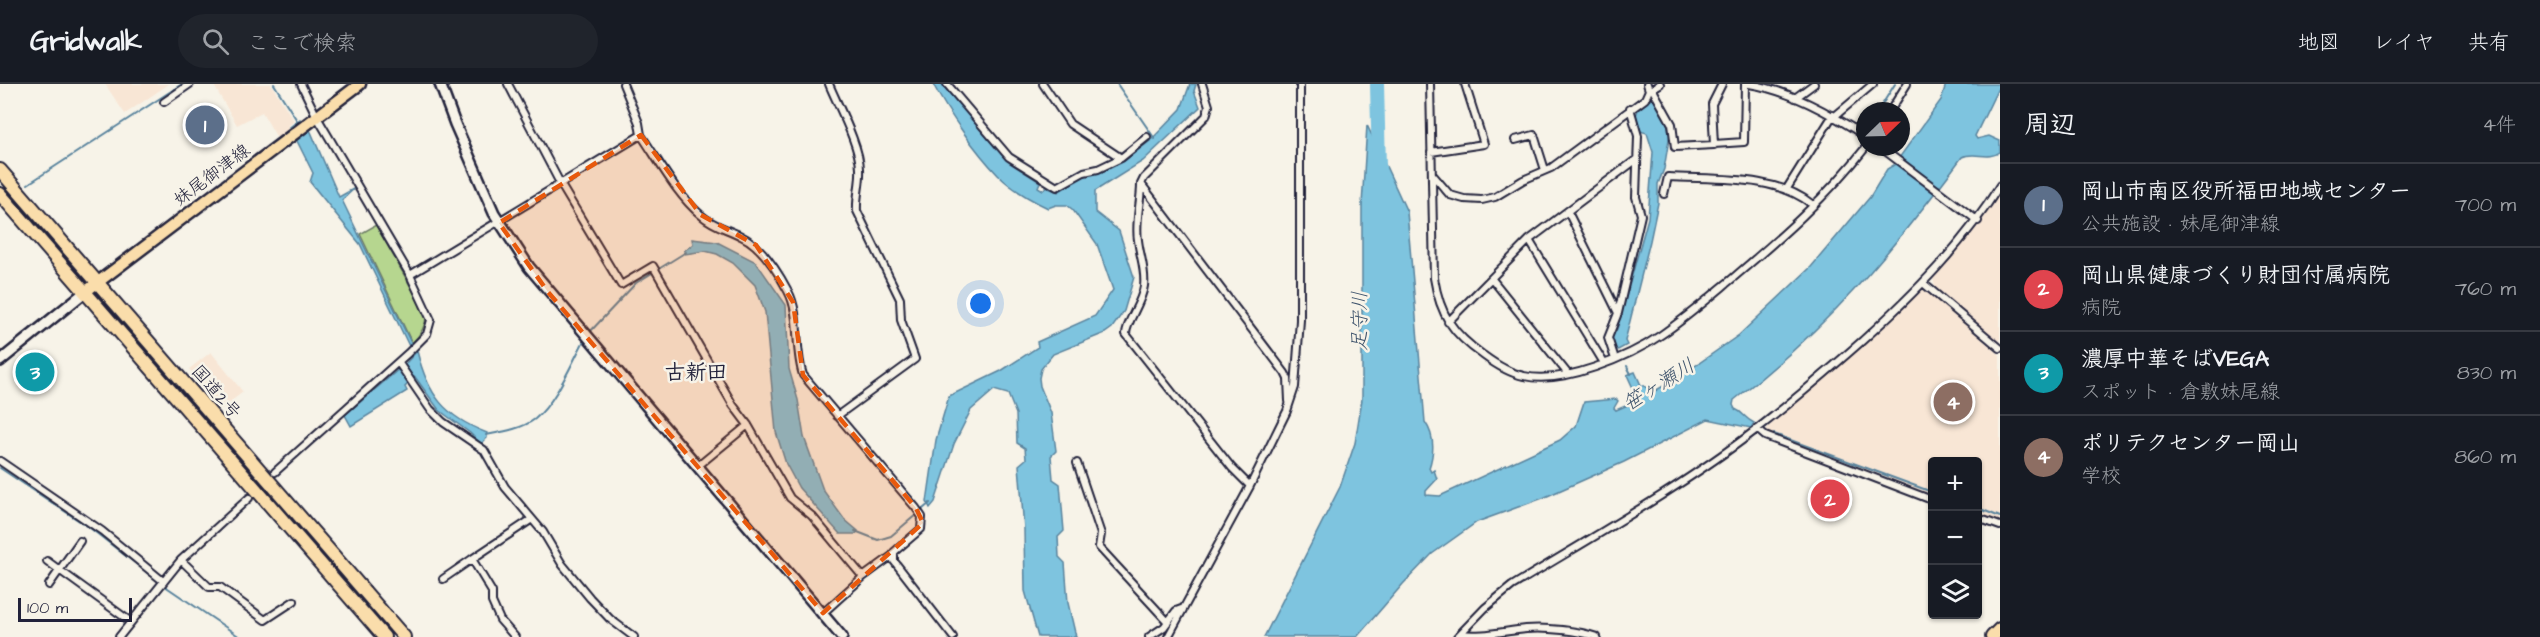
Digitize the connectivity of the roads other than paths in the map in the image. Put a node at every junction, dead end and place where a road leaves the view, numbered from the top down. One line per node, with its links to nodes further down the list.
1 (190, 84): 23 (street)
2 (301, 84): 27 (street)
3 (360, 84): 27 (main road, 妹尾御津線)
4 (440, 84): 49 (street)
5 (508, 84): 42 (street)
6 (622, 84): 29 (street)
7 (829, 84): 66 (street)
8 (947, 84): 36 (street)
9 (1043, 84): 36 (street)
10 (1202, 84): 41 (street)
11 (1300, 84): 65 (street)
12 (1430, 84): 33 (street)
13 (1465, 84): 33 (street)
14 (1660, 84): 21 (street)
15 (1722, 84): 32 (street)
16 (1745, 84): 32 (street)
17 (1749, 84): 22 (street)
18 (1814, 84): 22 (street)
19 (1873, 84): 26 (street)
20 (1907, 84): 24 (street)
21 (1650, 88): 25 (street); 32 (street)
22 (1795, 98): 26 (street)
23 (164, 102)
24 (1896, 102)
25 (1630, 108): 37 (street); 39 (street)
26 (1834, 116): 28 (street); 44 (street)
27 (317, 117): 52 (street); 54 (main road, 妹尾御津線)
28 (1856, 130)
29 (641, 135): 42 (street); 66 (street)
30 (1148, 137): 36 (street)
31 (1515, 140): 39 (street)
32 (1714, 144)
33 (1431, 152): 40 (street)
34 (1859, 156): 47 (street)
35 (1892, 156): 50 (street)
36 (1121, 158)
37 (1638, 159): 48 (street); 57 (street)
38 (0, 170): 54 (highway, 国道2号)
39 (1545, 170): 40 (street)
40 (1432, 173): 58 (street)
41 (1141, 184): 65 (street); 73 (street)
42 (561, 185): 49 (street); 67 (street)
43 (2000, 185): 50 (street)
44 (1786, 190): 46 (street); 47 (street)
45 (0, 194): 56 (highway, 国道2号)
46 (1664, 194)
47 (1813, 205): 60 (street)
48 (1568, 212): 51 (street); 57 (street)
49 (499, 222): 52 (street); 71 (street)
50 (1978, 222): 55 (street)
51 (1529, 240): 53 (street); 63 (street)
52 (410, 275): 62 (street)
53 (1492, 279): 58 (street); 64 (street)
54 (98, 282): 56 (main road, 妹尾御津線); 99 (highway, 国道2号)
55 (1923, 283): 59 (street); 68 (street)
56 (85, 292): 61 (street); 98 (highway, 国道2号)
57 (1618, 313): 60 (street)
58 (1448, 322): 64 (street)
59 (2000, 348)
60 (1615, 359): 63 (street)
61 (0, 361)
62 (398, 362): 72 (street); 76 (street)
63 (1605, 363): 64 (street)
64 (1568, 374)
65 (1289, 404): 73 (street)
66 (837, 416): 80 (street)
67 (748, 425): 71 (street); 85 (street)
68 (1758, 429): 75 (street); 96 (street)
69 (0, 461): 87 (street)
70 (1077, 463): 93 (street)
71 (698, 466): 91 (street)
72 (275, 472)
73 (1250, 486): 90 (street)
74 (249, 498): 82 (street)
75 (1928, 498)
76 (532, 519): 81 (street); 101 (street)
77 (1982, 520): 78 (street)
78 (2000, 526)
79 (80, 541): 84 (street)
80 (893, 555): 85 (street); 103 (street)
81 (472, 559): 86 (street); 100 (street)
82 (181, 560): 87 (street); 89 (street)
83 (47, 561): 84 (street)
84 (59, 570): 88 (street); 92 (street)
85 (863, 577): 91 (street)
86 (443, 579)
87 (163, 581): 92 (street)
88 (49, 585)
89 (294, 601)
90 (1184, 608): 93 (street); 105 (street)
91 (823, 614): 102 (street)
92 (131, 622): 95 (street)
93 (1168, 622): 104 (street)
94 (2000, 629): 107 (highway)
95 (121, 634): 97 (street)
96 (1458, 635): 106 (street)
97 (130, 637)
98 (384, 637)
99 (404, 637)
100 (515, 637)
101 (634, 637)
102 (842, 637)
103 (953, 637)
104 (1149, 637)
105 (1168, 637)
106 (1598, 637)
107 (1992, 637)

